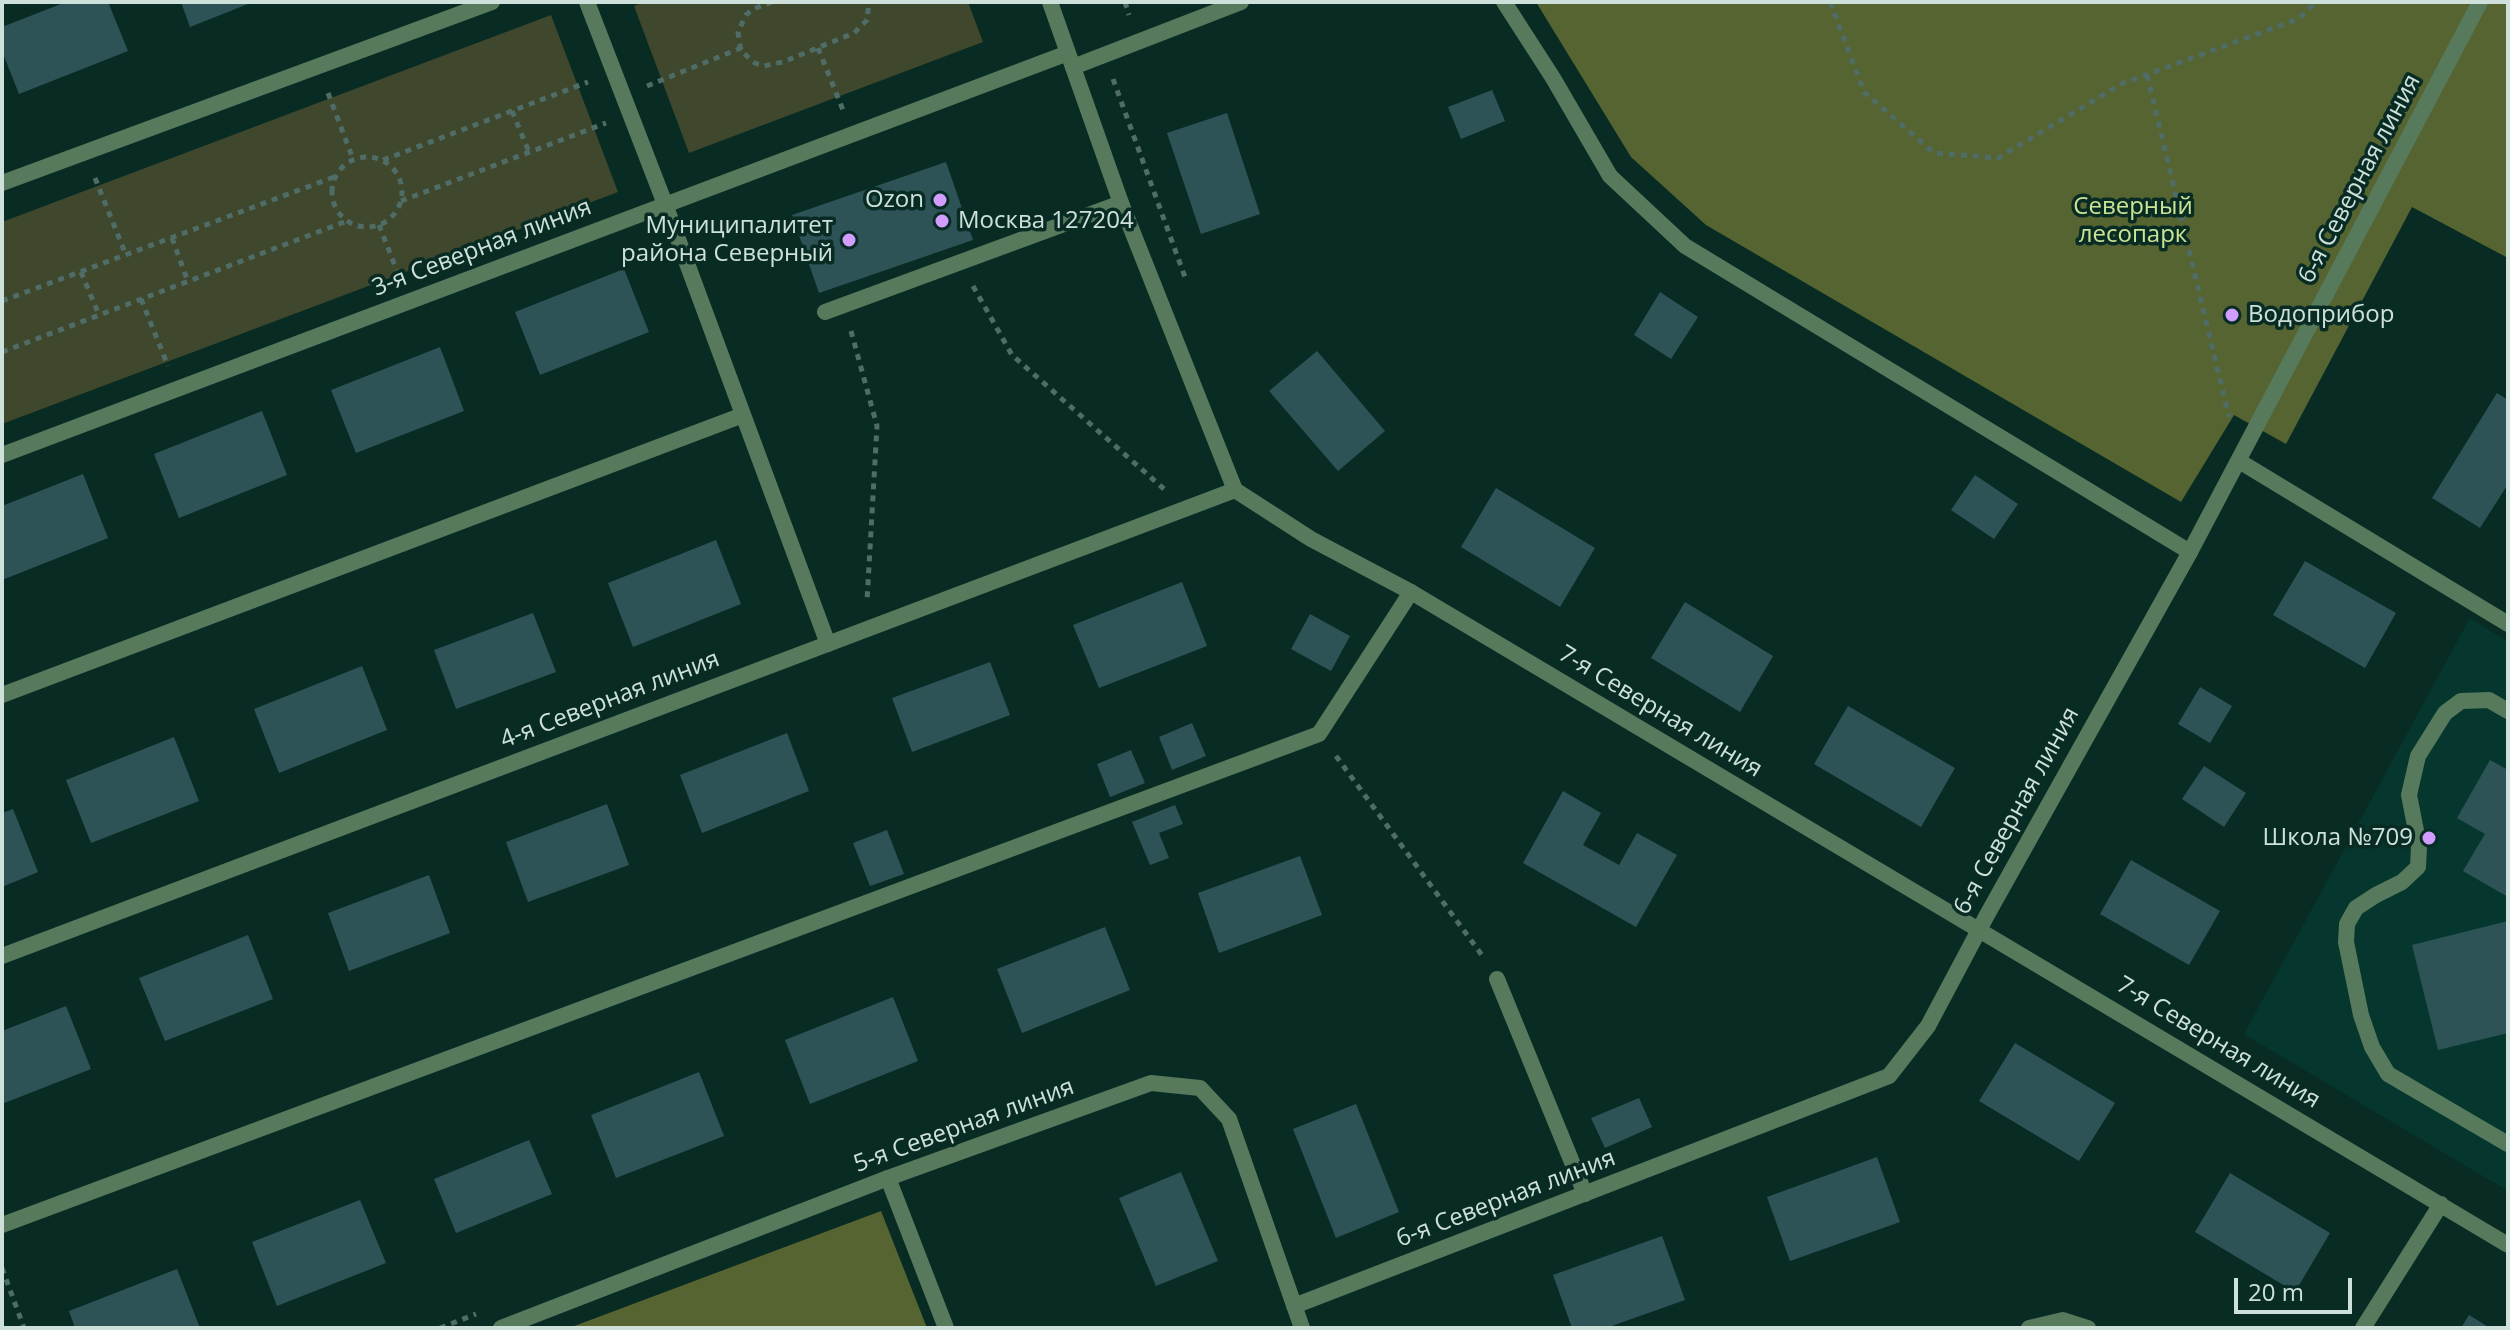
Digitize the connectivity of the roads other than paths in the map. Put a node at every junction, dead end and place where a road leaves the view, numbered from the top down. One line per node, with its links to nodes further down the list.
1 (492, 2): 8 (street)
2 (587, 2): 10 (street)
3 (1050, 2): 7 (street)
4 (1241, 2): 7 (street, 3-я Северная линия)
5 (1504, 2): 16 (street)
6 (2480, 2): 14 (street, 6-я Северная линия)
7 (1071, 60): 9 (street); 10 (street, 3-я Северная линия)
8 (2, 183)
9 (1121, 203): 11 (street); 15 (street)
10 (665, 204): 12 (street); 13 (street, 3-я Северная линия)
11 (825, 312)
12 (743, 415): 19 (street); 20 (street)
13 (2, 455)
14 (2239, 461): 16 (street, 6-я Северная линия); 18 (street)
15 (1235, 490): 17 (street, 7-я Северная линия); 19 (street, 4-я Северная линия)
16 (2190, 552): 22 (street, 6-я Северная линия)
17 (1411, 592): 22 (street, 7-я Северная линия); 29 (street)
18 (2508, 624)
19 (828, 644): 23 (street, 4-я Северная линия)
20 (2, 695)
21 (2508, 711): 25 (street)
22 (1980, 928): 27 (street, 6-я Северная линия); 28 (street, 7-я Северная линия)
23 (2, 956)
24 (1497, 979): 27 (street)
25 (2508, 1144)
26 (888, 1178): 31 (street, 5-я Северная линия); 32 (street, 5-я Северная линия); 33 (street)
27 (1585, 1194): 31 (street, 6-я Северная линия)
28 (2441, 1204): 30 (street, 7-я Северная линия); 37 (street)
29 (2, 1225)
30 (2508, 1245)
31 (1294, 1306): 34 (street, 5-я Северная линия)
32 (501, 1328)
33 (946, 1328)
34 (1302, 1328)
35 (2029, 1328): 36 (street)
36 (2088, 1328)
37 (2363, 1328)

